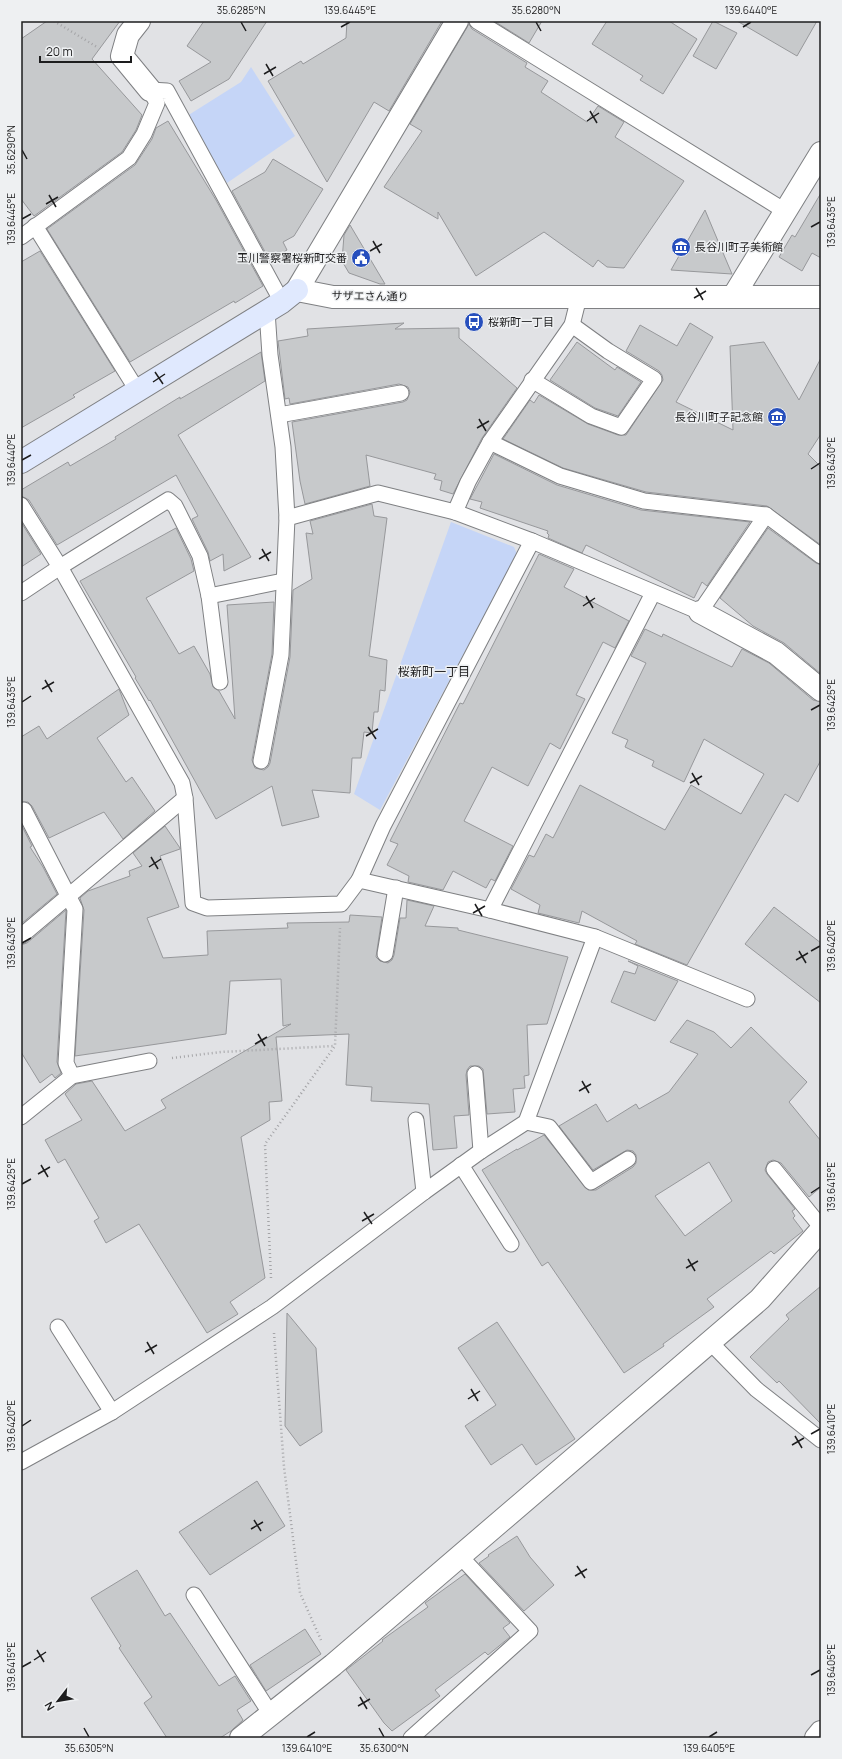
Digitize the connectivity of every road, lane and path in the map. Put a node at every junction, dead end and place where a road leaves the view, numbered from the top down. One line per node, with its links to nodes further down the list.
1 (54, 21): 5 (path)
2 (139, 21): 5 (street)
3 (457, 21): 13 (street)
4 (478, 21): 8 (lane)
5 (122, 56): 6 (street)
6 (150, 90): 9 (lane); 13 (lane)
7 (821, 153): 8 (street)
8 (785, 211): 10 (street)
9 (26, 230): 16 (lane)
10 (733, 297): 11 (street, サザエさん通り); 12 (street, サザエさん通り)
11 (821, 297)
12 (579, 298): 13 (street, サザエさん通り); 14 (lane)
13 (282, 301): 16 (street); 18 (lane)
14 (572, 325): 15 (lane); 15 (lane)
15 (532, 380): 19 (lane)
16 (137, 390): 20 (street)
17 (402, 393): 18 (lane)
18 (279, 415): 24 (lane)
19 (490, 442): 22 (lane); 23 (lane)
20 (21, 462)
21 (21, 505): 27 (lane)
22 (455, 512): 24 (lane); 25 (lane)
23 (766, 515): 26 (lane); 32 (lane)
24 (287, 518): 28 (lane)
25 (532, 541): 29 (lane); 38 (lane)
26 (821, 556)
27 (60, 567): 30 (lane); 31 (lane); 36 (lane)
28 (283, 581): 31 (lane); 35 (lane)
29 (653, 593): 32 (lane); 42 (lane)
30 (21, 594)
31 (209, 596): 33 (lane)
32 (700, 612): 34 (street)
33 (220, 682)
34 (821, 690)
35 (261, 761)
36 (185, 798): 40 (lane); 41 (lane)
37 (21, 812): 40 (lane)
38 (359, 880): 39 (lane); 41 (lane)
39 (396, 888): 42 (lane); 45 (lane)
40 (70, 895): 43 (lane); 50 (lane)
41 (341, 904): 47 (path)
42 (490, 910): 44 (lane)
43 (21, 936)
44 (595, 937): 46 (lane); 53 (lane)
45 (385, 954)
46 (747, 999)
47 (335, 1046): 48 (path); 61 (path)
48 (150, 1061): 50 (lane)
49 (475, 1074): 54 (lane)
50 (72, 1076): 51 (lane)
51 (21, 1117)
52 (416, 1120): 58 (lane)
53 (526, 1122): 54 (lane); 55 (lane)
54 (482, 1151): 56 (lane)
55 (628, 1159)
56 (461, 1165): 58 (lane); 60 (lane)
57 (774, 1169): 59 (lane)
58 (424, 1192): 61 (lane)
59 (821, 1229): 63 (street)
60 (511, 1244)
61 (272, 1307): 64 (lane); 69 (path)
62 (58, 1327): 64 (lane)
63 (710, 1342): 65 (lane); 67 (street)
64 (112, 1412): 66 (lane)
65 (819, 1436)
66 (21, 1462)
67 (460, 1556): 69 (street); 73 (lane)
68 (194, 1595): 70 (lane)
69 (333, 1665): 70 (street)
70 (270, 1713): 72 (street)
71 (821, 1732): 74 (street)
72 (241, 1738)
73 (411, 1738)
74 (816, 1738)

